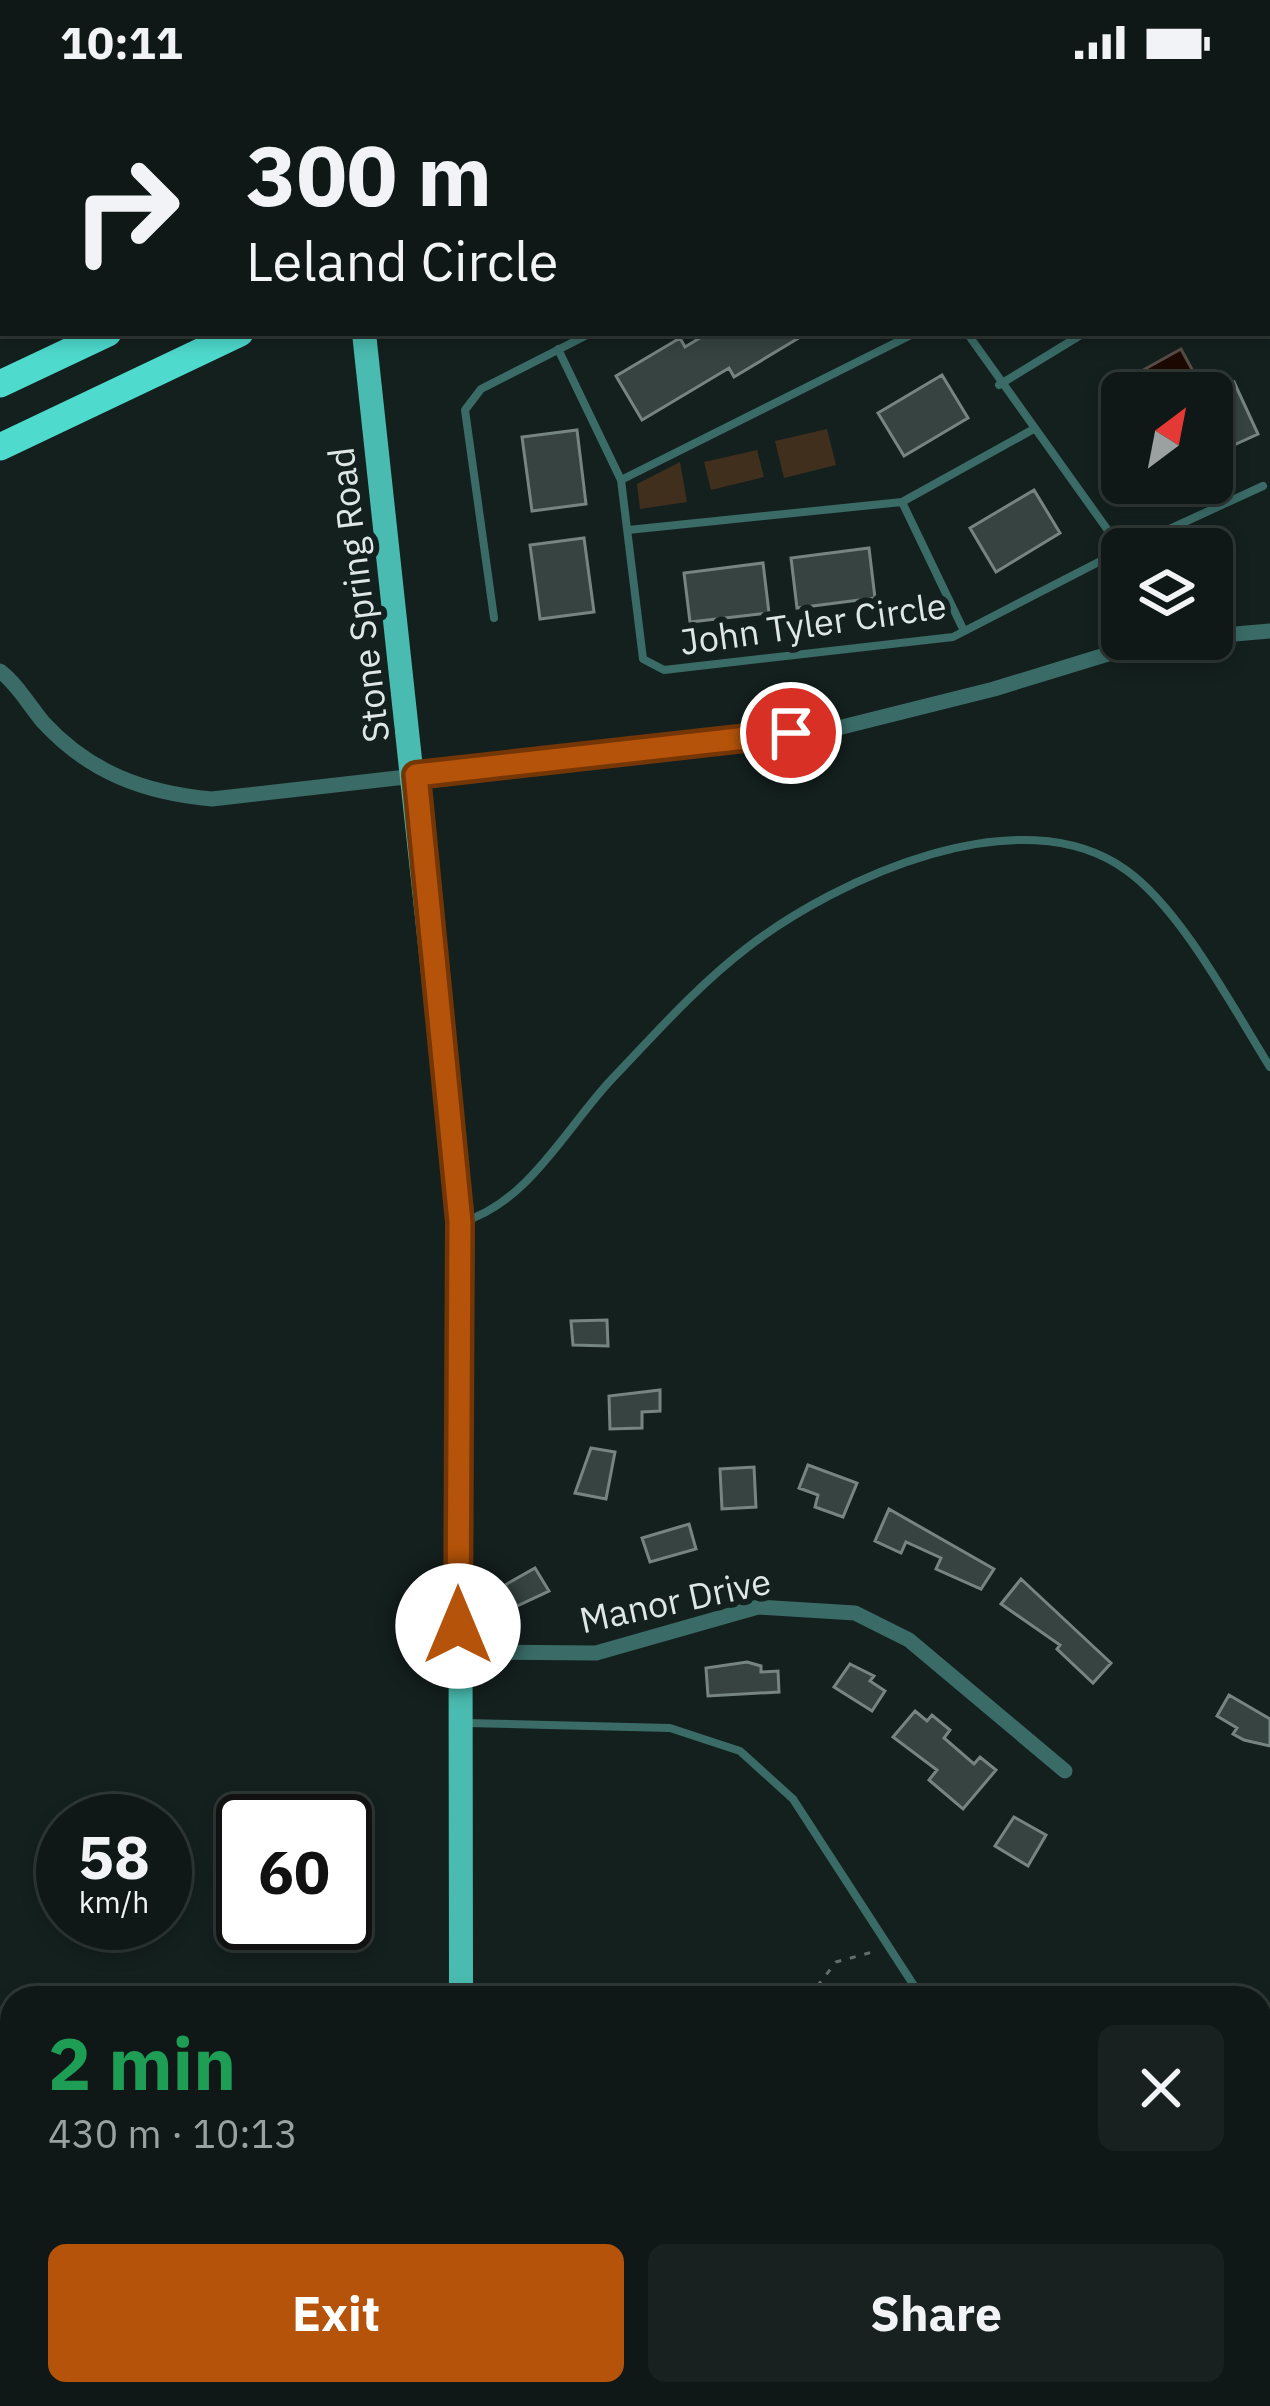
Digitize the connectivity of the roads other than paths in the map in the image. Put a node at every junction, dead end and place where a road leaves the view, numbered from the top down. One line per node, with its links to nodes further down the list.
1 (102, 336): 9 (highway)
2 (234, 336): 12 (highway)
3 (364, 336): 24 (main road, Stone Spring Road)
4 (585, 336): 8 (lane)
5 (909, 336): 13 (lane)
6 (969, 336): 10 (lane, John Tyler Circle)
7 (1079, 336): 10 (lane)
8 (558, 350): 13 (lane, John Tyler Circle); 18 (lane)
9 (0, 384)
10 (999, 385): 11 (lane, John Tyler Circle)
11 (1032, 430): 15 (lane); 19 (lane, John Tyler Circle)
12 (0, 447)
13 (621, 480): 17 (lane, John Tyler Circle)
14 (1264, 486): 16 (lane)
15 (902, 502): 17 (lane); 19 (lane)
16 (1172, 528)
17 (627, 530): 19 (lane, John Tyler Circle)
18 (494, 619)
19 (964, 631)
20 (1270, 631): 21 (street)
21 (1233, 634)
22 (1101, 655): 24 (street)
23 (0, 671): 24 (street)
24 (416, 775): 26 (main road, Stone Spring Road)
25 (1270, 1067): 26 (lane)
26 (460, 1222): 27 (main road, Stone Spring Road)
27 (458, 1652): 28 (main road, Stone Spring Road); 29 (street, Manor Drive)
28 (459, 1723): 30 (main road, Stone Spring Road); 31 (lane)
29 (1065, 1772)
30 (460, 1986)
31 (915, 1986)

